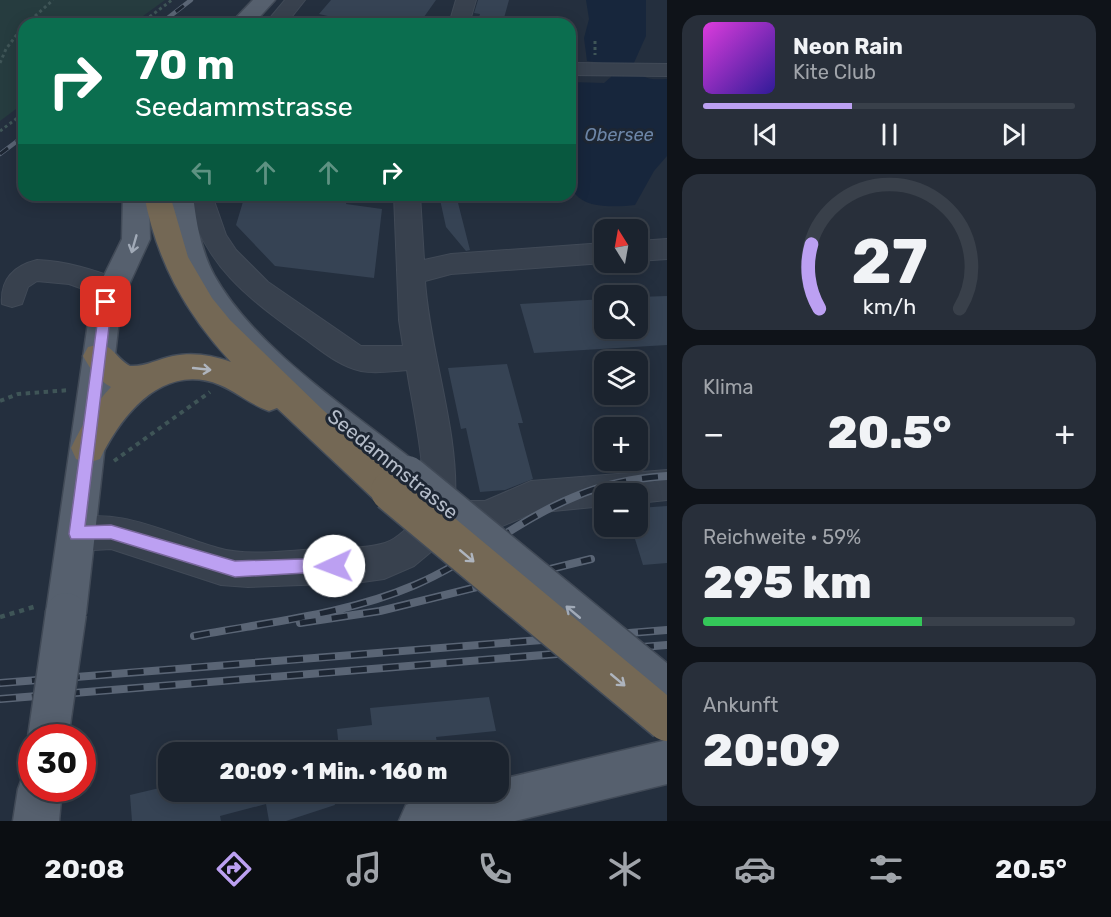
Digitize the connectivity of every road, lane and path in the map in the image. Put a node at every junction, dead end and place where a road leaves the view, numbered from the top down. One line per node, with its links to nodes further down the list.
1 (53, 0): 5 (path)
2 (172, 0): 6 (path)
3 (295, 0): 7 (street)
4 (466, 0): 8 (street)
5 (33, 18)
6 (148, 18)
7 (280, 18)
8 (461, 18)
9 (18, 34): 10 (path)
10 (0, 63)
11 (576, 69): 12 (street)
12 (667, 70)
13 (18, 118): 14 (path)
14 (0, 131)
15 (136, 201): 24 (main road, one-way to 24)
16 (158, 201): 33 (highway)
17 (181, 201): 34 (main road, Seedammstrasse)
18 (200, 201): 27 (street)
19 (407, 201): 23 (street)
20 (667, 249): 21 (street)
21 (648, 250)
22 (594, 254): 23 (street)
23 (410, 274): 27 (street)
24 (111, 288): 25 (street); 26 (main road)
25 (12, 296)
26 (99, 356): 28 (highway); 32 (main road)
27 (420, 356): 36 (street)
28 (145, 380): 32 (highway); 33 (highway, one-way to 33)
29 (74, 389): 31 (path)
30 (213, 389): 32 (path)
31 (0, 401)
32 (98, 457): 37 (main road)
33 (352, 459): 34 (highway)
34 (399, 484): 40 (main road, Seedammstrasse, one-way to 34, bridge); 41 (highway, one-way to 41, bridge)
35 (667, 485): 36 (street)
36 (437, 519): 37 (street)
37 (77, 534): 38 (main road)
38 (60, 607): 39 (path); 42 (main road, bridge)
39 (0, 617)
40 (667, 689)
41 (667, 721)
42 (49, 724)
43 (667, 762): 46 (main road)
44 (38, 802): 45 (main road)
45 (36, 821)
46 (422, 821)

